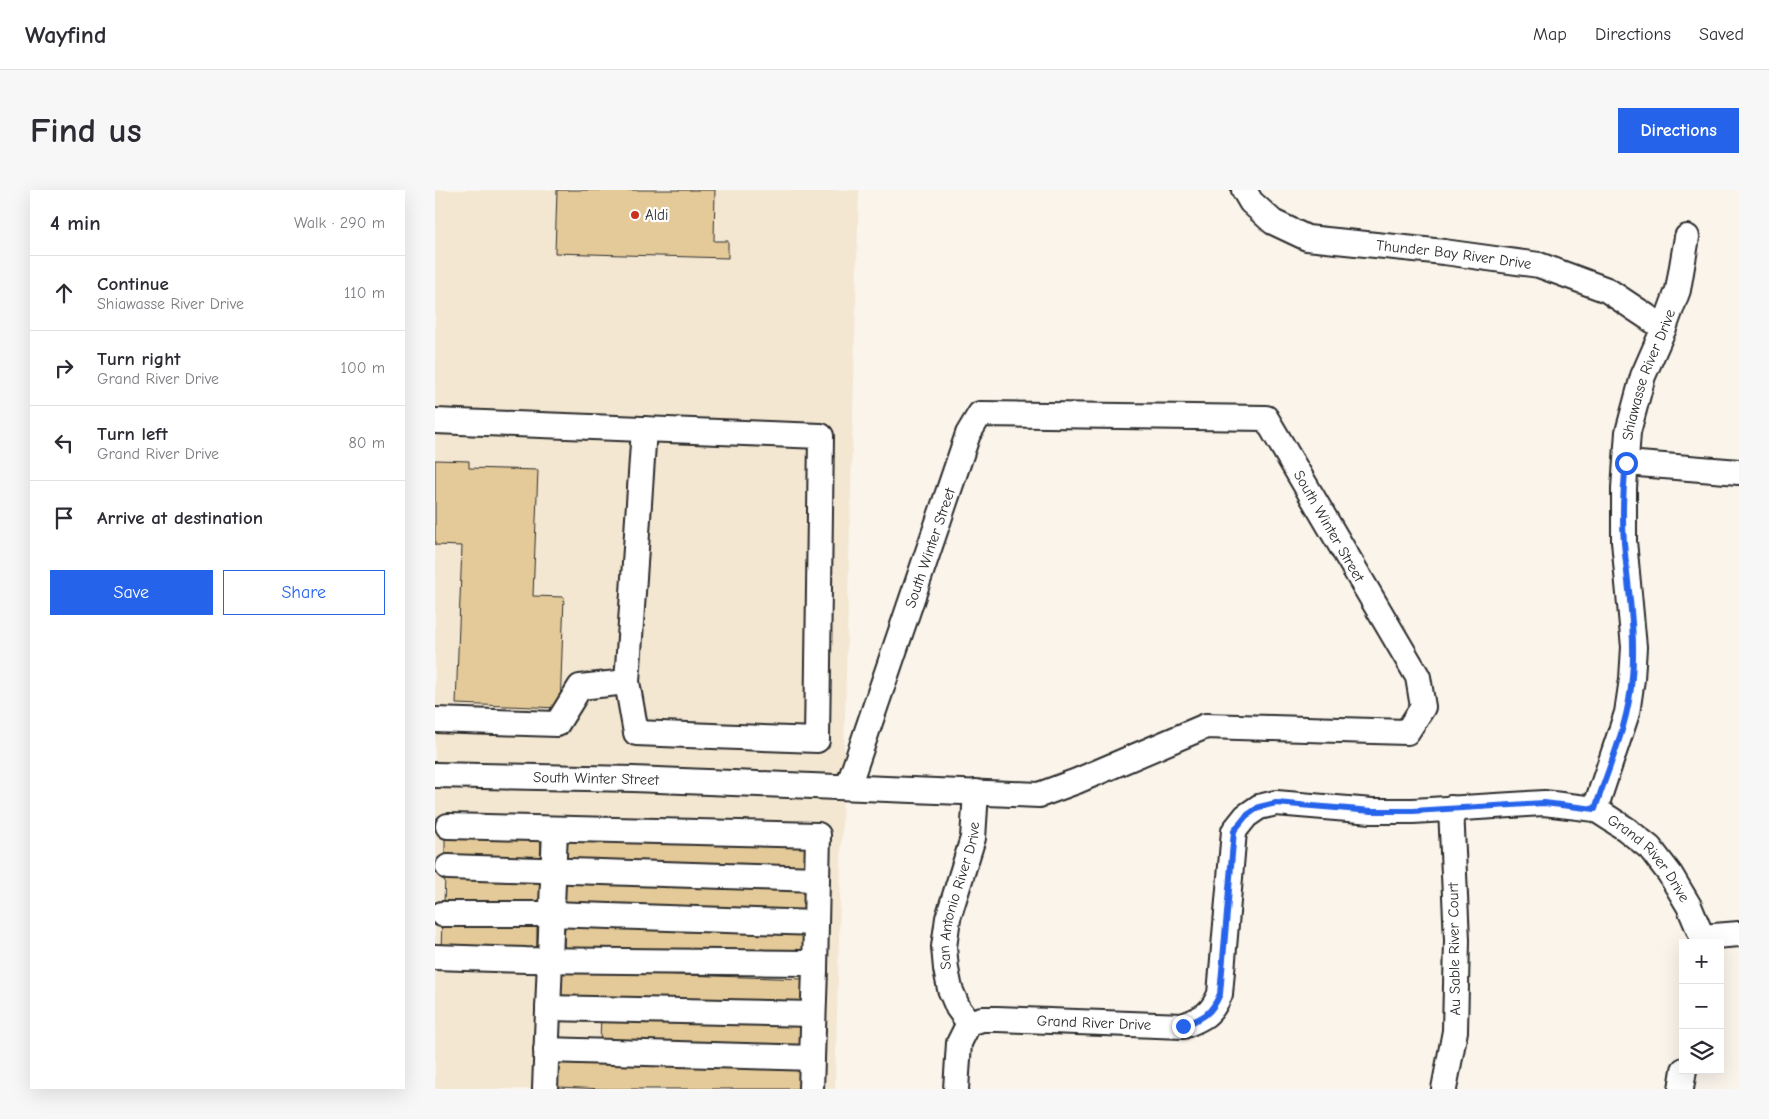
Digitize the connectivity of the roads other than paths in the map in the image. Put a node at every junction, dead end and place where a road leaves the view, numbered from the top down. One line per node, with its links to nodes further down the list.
1 (1244, 190): 3 (street, Thunder Bay River Drive)
2 (1687, 236): 3 (street, Shiawasse River Drive)
3 (1664, 328): 6 (street, Shiawasse River Drive)
4 (435, 421): 5 (street)
5 (644, 429): 8 (street); 8 (street)
6 (1626, 463): 7 (street); 14 (street, Shiawasse River Drive)
7 (1739, 472)
8 (627, 682): 9 (street)
9 (435, 720)
10 (435, 775): 11 (street, South Winter Street)
11 (848, 787): 12 (street, South Winter Street); 12 (street, South Winter Street)
12 (976, 792): 31 (street, San Antonio River Drive)
13 (1451, 808): 14 (street, Grand River Drive); 31 (street, Grand River Drive); 38 (street, Au Sable River Court)
14 (1595, 809): 24 (street, Grand River Drive)
15 (448, 826): 16 (street)
16 (555, 828): 18 (street); 19 (street)
17 (448, 867): 18 (street)
18 (553, 872): 19 (street); 21 (street)
19 (817, 879): 22 (street)
20 (442, 914): 21 (street)
21 (551, 914): 22 (street); 27 (street)
22 (816, 923): 28 (street)
23 (1739, 934): 25 (street)
24 (1702, 939)
25 (1708, 939)
26 (435, 957): 27 (street)
27 (549, 960): 28 (street); 29 (street)
28 (815, 969): 30 (street)
29 (548, 1008): 30 (street); 32 (street)
30 (813, 1014): 33 (street)
31 (969, 1023): 37 (street)
32 (546, 1050): 33 (street); 35 (street)
33 (812, 1058): 36 (street)
34 (1683, 1074): 39 (street)
35 (545, 1089)
36 (811, 1089)
37 (956, 1089)
38 (1444, 1089)
39 (1681, 1089)

